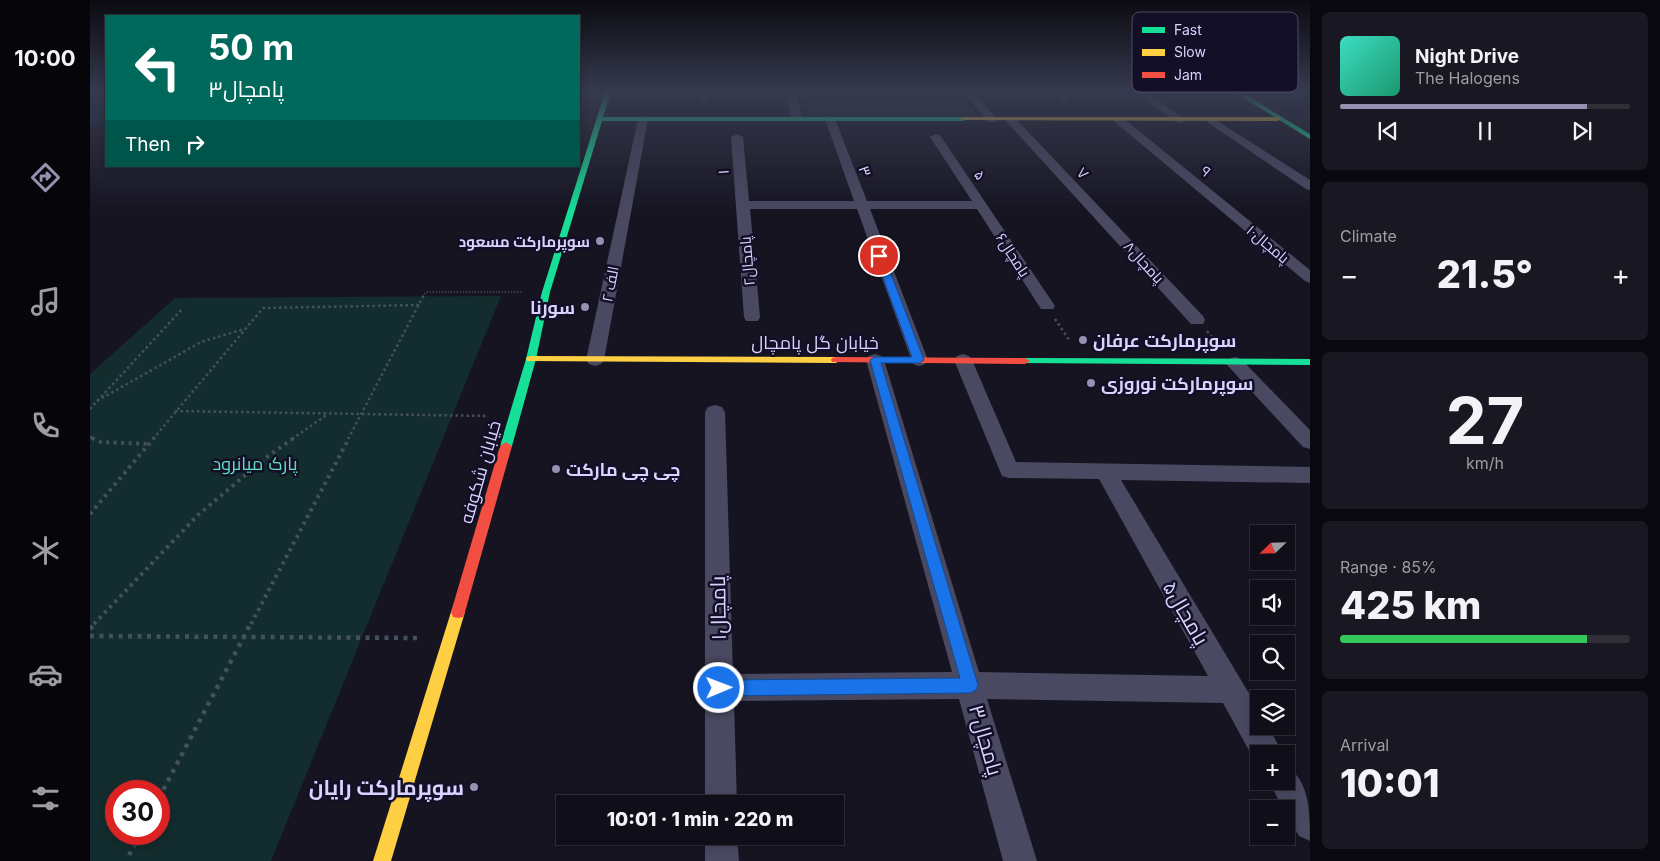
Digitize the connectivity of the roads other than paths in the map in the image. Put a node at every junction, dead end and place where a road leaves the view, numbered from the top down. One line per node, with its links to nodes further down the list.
1 (597, 132): 19 (street, خیابان شکوفه)
2 (640, 132): 20 (street, ۲ الف)
3 (835, 132): 12 (street, ۳)
4 (1022, 132): 10 (street, ۷)
5 (1134, 132): 14 (street, ۹)
6 (1229, 132): 9 (street)
7 (737, 137): 11 (street, ۱)
8 (936, 137): 13 (street, ۵)
9 (1310, 186)
10 (1090, 204): 18 (street, پامچال۸)
11 (742, 205): 12 (street); 17 (street, پامچال۲)
12 (860, 205): 13 (street); 22 (street, ۳)
13 (980, 205): 16 (street, پامچال۶)
14 (1227, 210): 15 (street, پامچال۱۰)
15 (1310, 278)
16 (1046, 306)
17 (752, 317)
18 (1197, 320)
19 (531, 359): 20 (street, خیابان گل پامچال); 38 (street, خیابان شکوفه)
20 (595, 360): 21 (street, خیابان گل پامچال)
21 (875, 360): 22 (street, خیابان گل پامچال); 30 (street, پامچال۳)
22 (919, 360): 23 (street, خیابان گل پامچال)
23 (963, 360): 24 (street, خیابان گل پامچال); 28 (street)
24 (1235, 362): 25 (street, خیابان گل پامچال); 27 (street)
25 (1310, 362)
26 (715, 412): 31 (street, پامچال۱)
27 (1310, 442)
28 (1105, 471): 29 (street); 32 (street, پامچال۵)
29 (1310, 475)
30 (970, 685): 31 (street); 32 (street); 40 (street, پامچال۳)
31 (719, 688): 35 (street, پامچال۱)
32 (1230, 690): 33 (street, پامچال۵)
33 (1263, 745)
34 (1289, 790): 36 (street)
35 (721, 795)
36 (1310, 825)
37 (721, 845): 39 (street)
38 (382, 861)
39 (722, 861)
40 (1020, 861)

